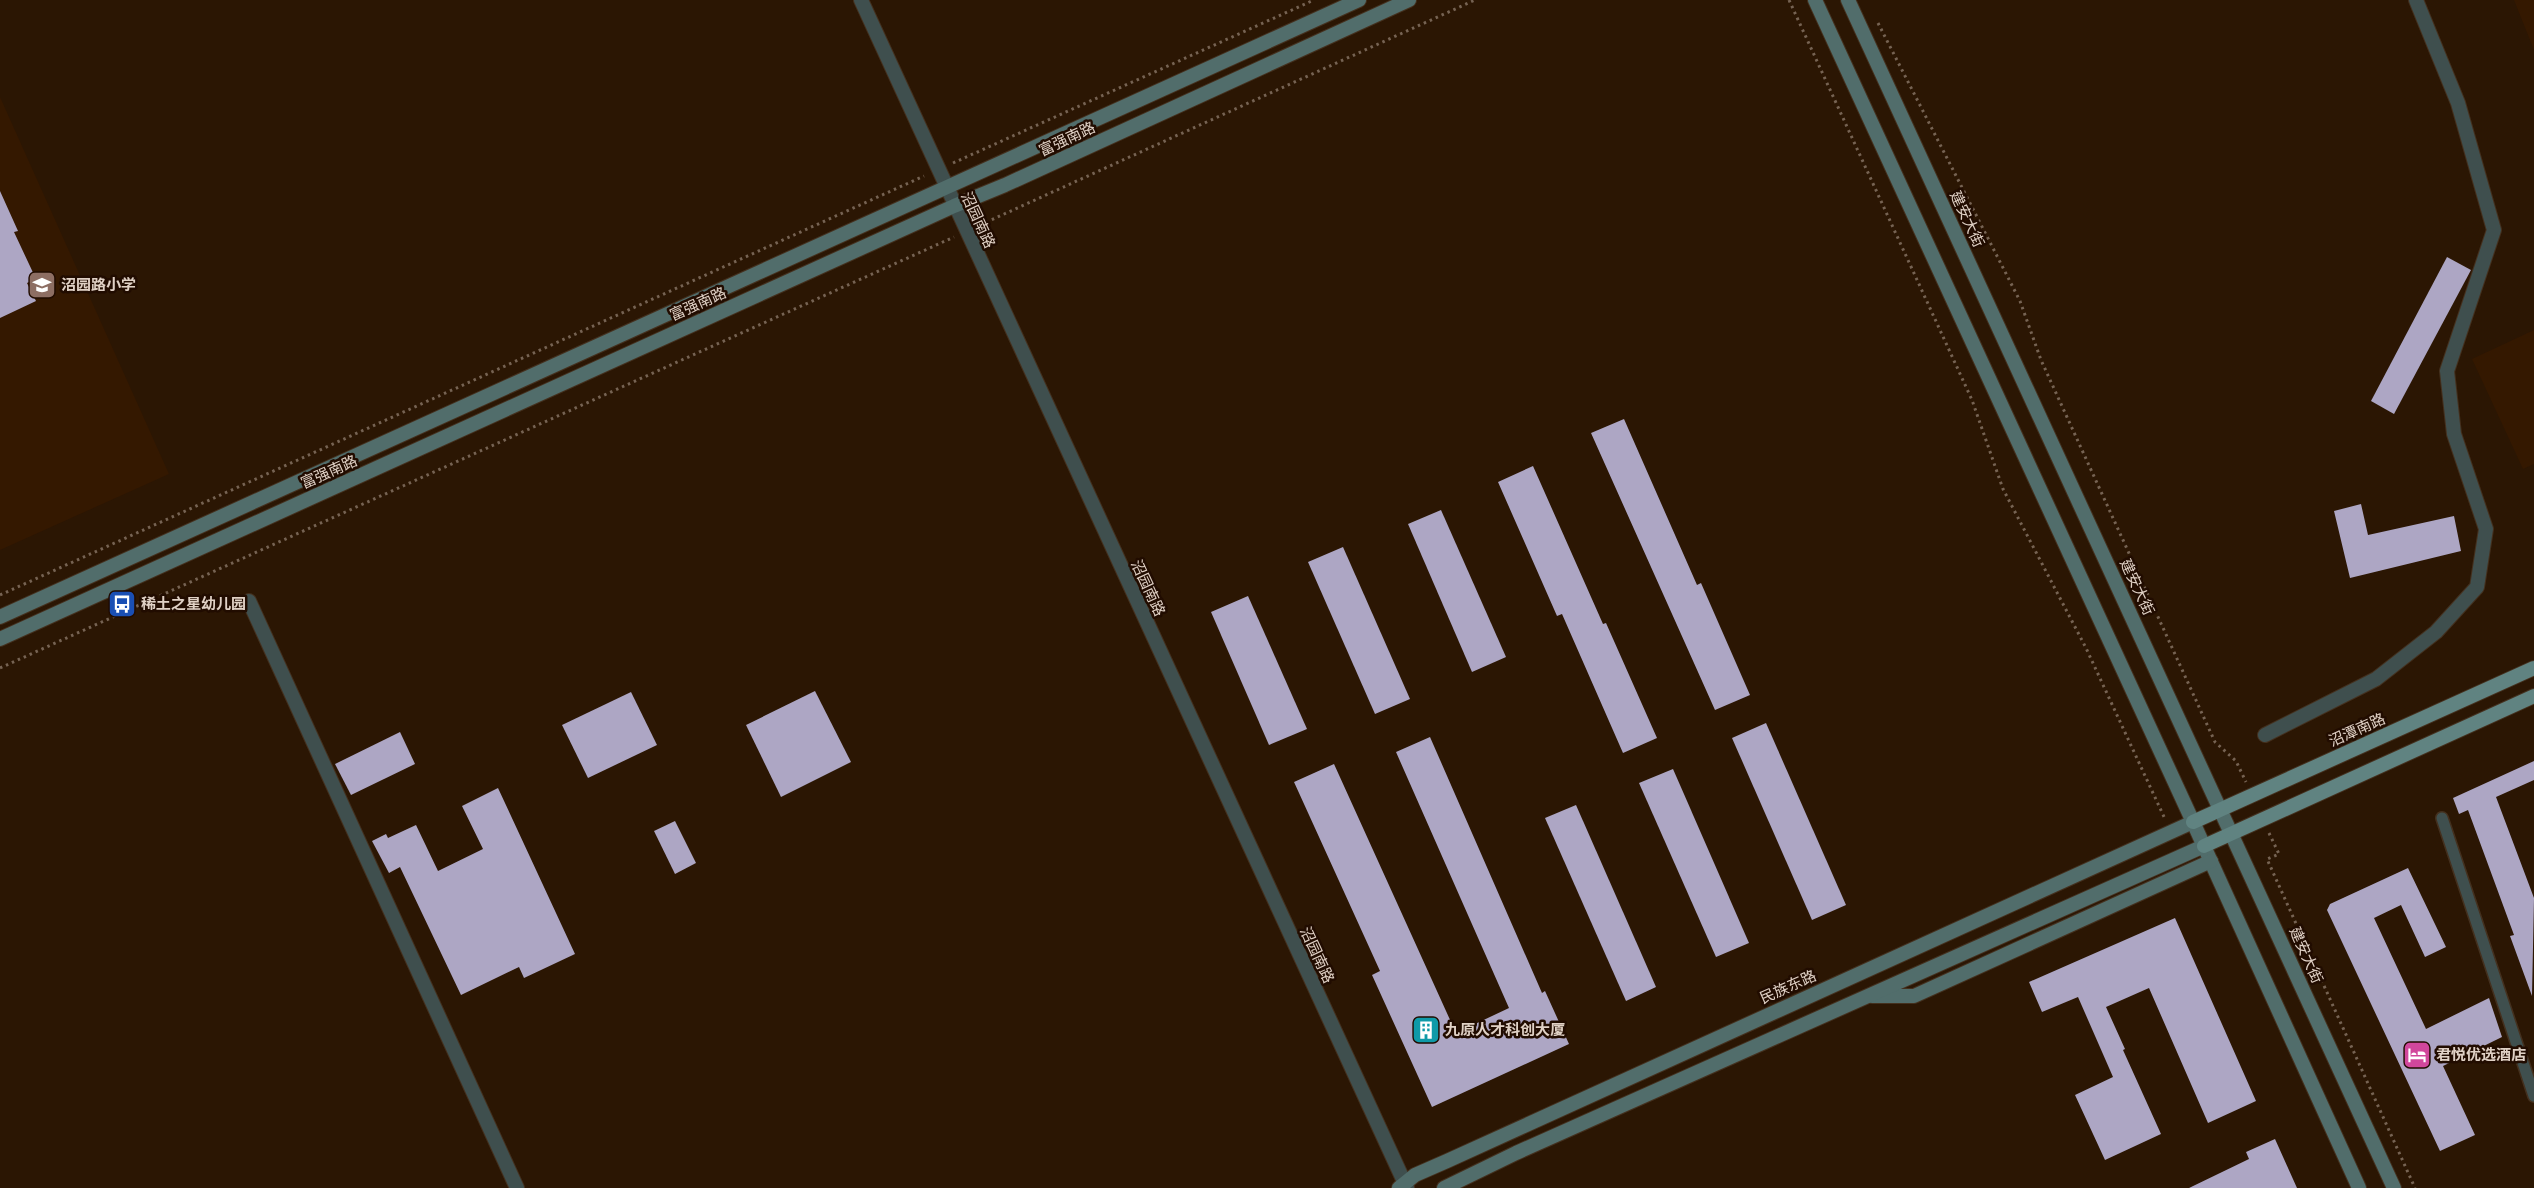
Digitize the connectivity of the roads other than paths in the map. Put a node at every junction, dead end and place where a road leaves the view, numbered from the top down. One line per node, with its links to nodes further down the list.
1 (861, 0): 7 (street, 沼园南路)
2 (1358, 0): 7 (main road, 富强南路)
3 (1409, 0): 8 (main road, 富强南路)
4 (1815, 0): 17 (main road)
5 (1848, 0): 15 (main road, 建安大街)
6 (2416, 0): 14 (street)
7 (946, 188): 8 (street, 沼园南路); 10 (main road, 富强南路)
8 (954, 206): 11 (main road, 富强南路); 23 (street, 沼园南路)
9 (249, 600): 24 (street)
10 (0, 617)
11 (0, 639)
12 (2534, 668): 15 (main road, 沼潭南路)
13 (2534, 696): 18 (main road)
14 (2265, 735)
15 (2222, 809): 17 (main road, 沼潭南路); 18 (main road, 建安大街)
16 (2442, 818): 22 (lane)
17 (2193, 822): 19 (main road); 23 (main road, 民族东路)
18 (2234, 834): 19 (main road); 27 (main road, 建安大街)
19 (2204, 846): 20 (main road); 21 (main road)
20 (2211, 861): 21 (main road); 26 (main road)
21 (1867, 996): 25 (main road)
22 (2534, 1096)
23 (1404, 1187)
24 (518, 1188)
25 (1444, 1188)
26 (2359, 1188)
27 (2394, 1188)

